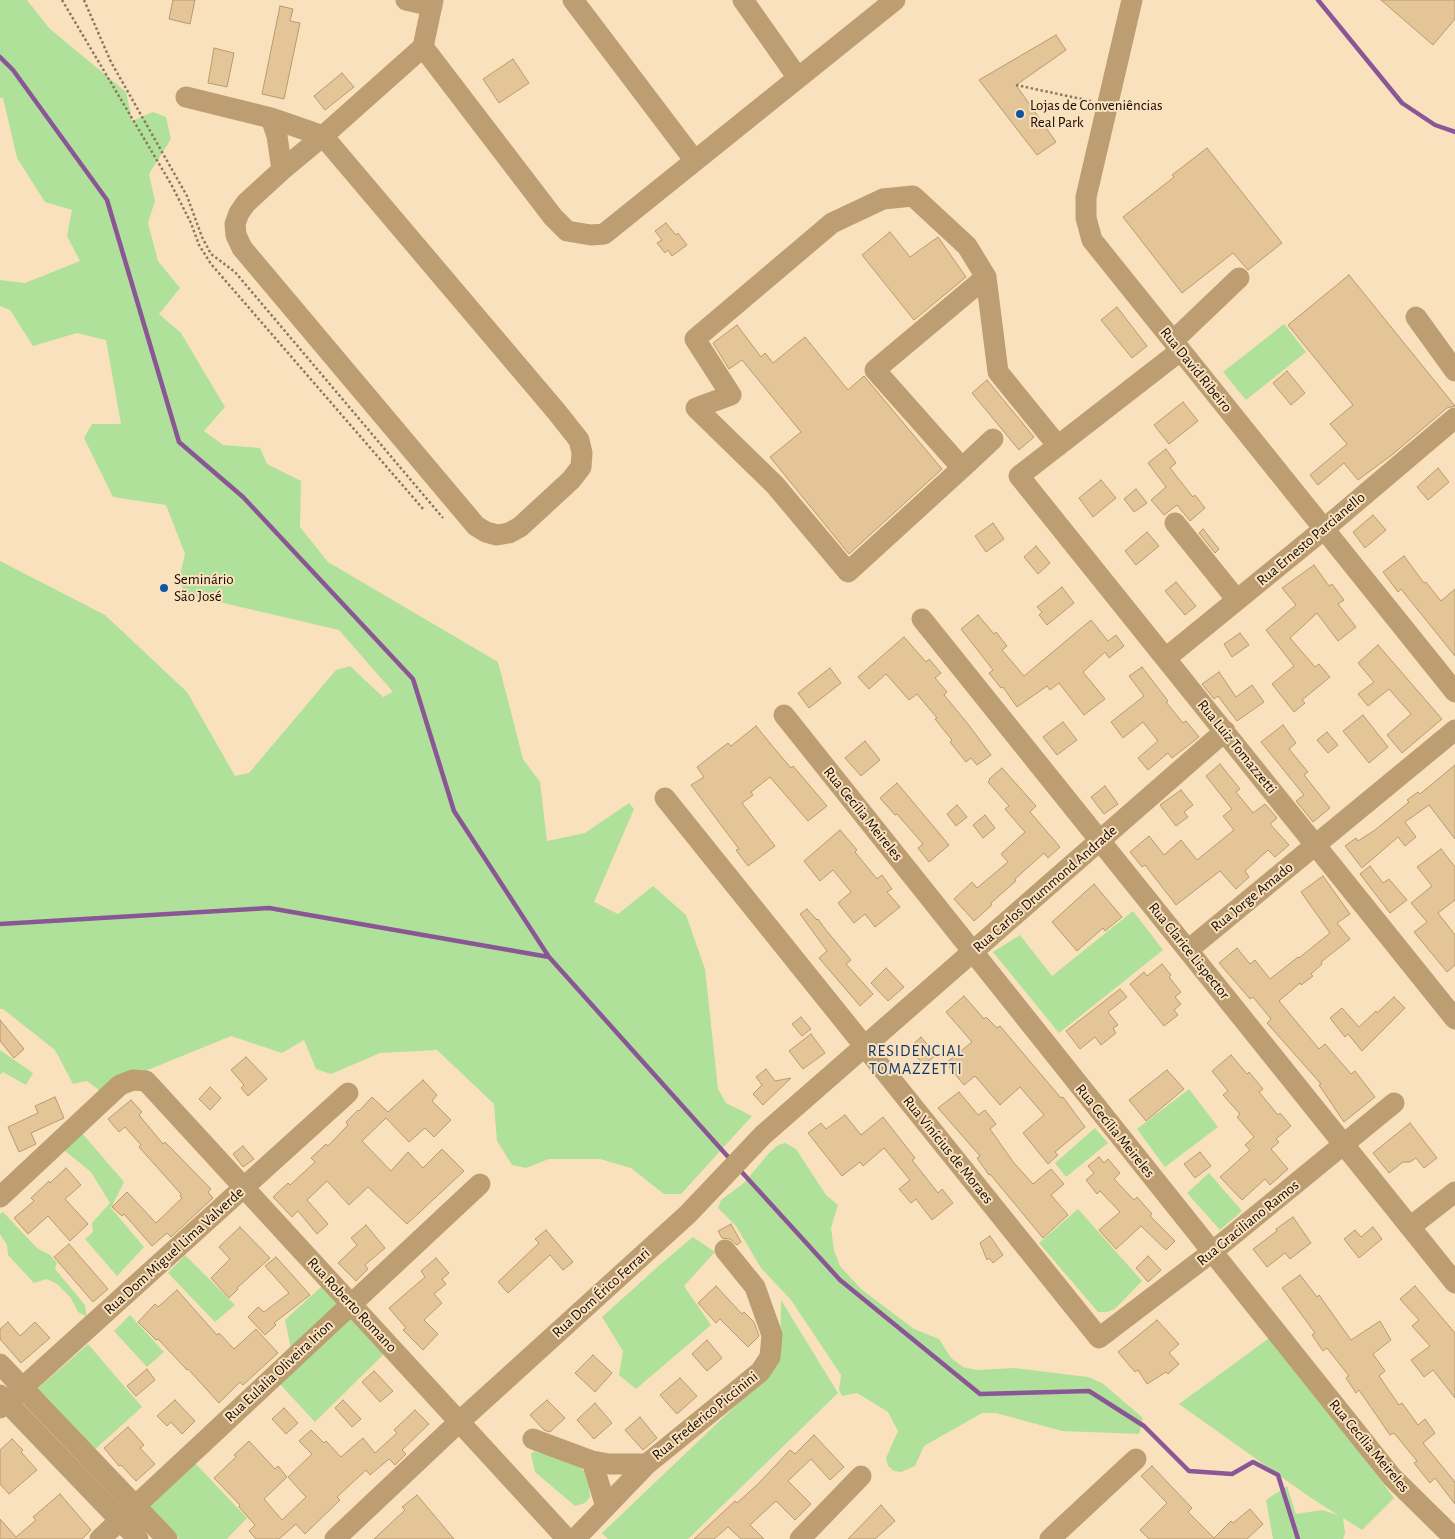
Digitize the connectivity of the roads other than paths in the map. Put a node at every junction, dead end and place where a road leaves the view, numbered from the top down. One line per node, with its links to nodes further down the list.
1 (406, 0): 6 (street)
2 (573, 0): 12 (street)
3 (743, 0): 8 (street)
4 (895, 0): 8 (street)
5 (1132, 0): 17 (street, Rua David Ribeiro)
6 (432, 3): 7 (street)
7 (423, 47): 11 (street); 12 (street)
8 (798, 78): 12 (street)
9 (186, 97): 10 (street)
10 (271, 118): 11 (street); 13 (street)
11 (323, 136): 13 (street); 13 (street)
12 (695, 161)
13 (282, 170)
14 (986, 277): 21 (street); 22 (street); 22 (street)
15 (1239, 278): 17 (street)
16 (1416, 317): 18 (street)
17 (1177, 346): 21 (street); 24 (street, Rua David Ribeiro)
18 (1455, 371)
19 (1455, 418): 24 (street, Rua Ernesto Parcianello)
20 (993, 440): 22 (street)
21 (1058, 446): 27 (street, Rua Luiz Tomazzetti)
22 (962, 468)
23 (1175, 523): 25 (street)
24 (1324, 529): 25 (street, Rua Ernesto Parcianello); 28 (street, Rua David Ribeiro)
25 (1237, 600): 27 (street, Rua Ernesto Parcianello)
26 (922, 619): 33 (street, Rua Clarice Lispector)
27 (1166, 658): 31 (street, Rua Luiz Tomazzetti)
28 (1455, 692)
29 (784, 715): 36 (street, Rua Cecília Meireles)
30 (1455, 730): 34 (street, Rua Jorge Amado)
31 (1224, 731): 33 (street, Rua Carlos Drummond Andrade); 34 (street, Rua Luiz Tomazzetti)
32 (665, 798): 38 (street, Rua Vinícius de Moraes)
33 (1100, 840): 35 (street, Rua Clarice Lispector); 36 (street, Rua Carlos Drummond Andrade)
34 (1316, 845): 35 (street, Rua Jorge Amado); 37 (street, Rua Luiz Tomazzetti)
35 (1188, 950): 41 (street, Rua Clarice Lispector)
36 (973, 952): 38 (street, Rua Carlos Drummond Andrade); 48 (street, Rua Cecília Meireles)
37 (1455, 1018)
38 (865, 1047): 51 (street, Rua Vinícius de Moraes); 55 (street, Rua Dom Érico Ferrari)
39 (348, 1093): 43 (street, Rua Dom Miguel Lima Valverde)
40 (1394, 1104): 41 (street, Rua Graciliano Ramos)
41 (1344, 1145): 46 (street, Rua Clarice Lispector); 48 (street, Rua Graciliano Ramos)
42 (480, 1184): 50 (street, Rua Eulalia Oliveira Irion)
43 (244, 1187): 45 (street, Rua Roberto Romano); 50 (street, Rua Roberto Romano); 53 (street, Rua Dom Miguel Lima Valverde)
44 (1455, 1192): 46 (street)
45 (0, 1197)
46 (1410, 1227): 49 (street, Rua Clarice Lispector)
47 (725, 1250): 59 (street, Rua Frederico Piccinini)
48 (1212, 1252): 51 (street, Rua Graciliano Ramos); 72 (street, Rua Cecília Meireles)
49 (1455, 1283)
50 (351, 1304): 55 (street, Rua Roberto Romano); 61 (street, Rua Eulalia Oliveira Irion)
51 (1099, 1338)
52 (0, 1364): 53 (street)
53 (22, 1388): 54 (street, Rua Dom Miguel Lima Valverde); 61 (street)
54 (2, 1402): 63 (street)
55 (459, 1422): 67 (street, Rua Dom Érico Ferrari); 68 (street, Rua Roberto Romano)
56 (533, 1439): 58 (street)
57 (1136, 1459): 71 (street)
58 (592, 1461): 59 (street); 62 (street)
59 (647, 1464): 62 (street, Rua Frederico Piccinini)
60 (861, 1476): 70 (street)
61 (135, 1506): 63 (street, Rua Eulalia Oliveira Irion); 66 (street)
62 (606, 1507): 69 (street, Rua Frederico Piccinini)
63 (120, 1521): 64 (street, Rua Eulalia Oliveira Irion); 65 (street)
64 (100, 1539)
65 (138, 1539)
66 (167, 1539)
67 (335, 1539)
68 (566, 1539)
69 (575, 1539)
70 (800, 1539)
71 (1050, 1539)
72 (1455, 1539)

